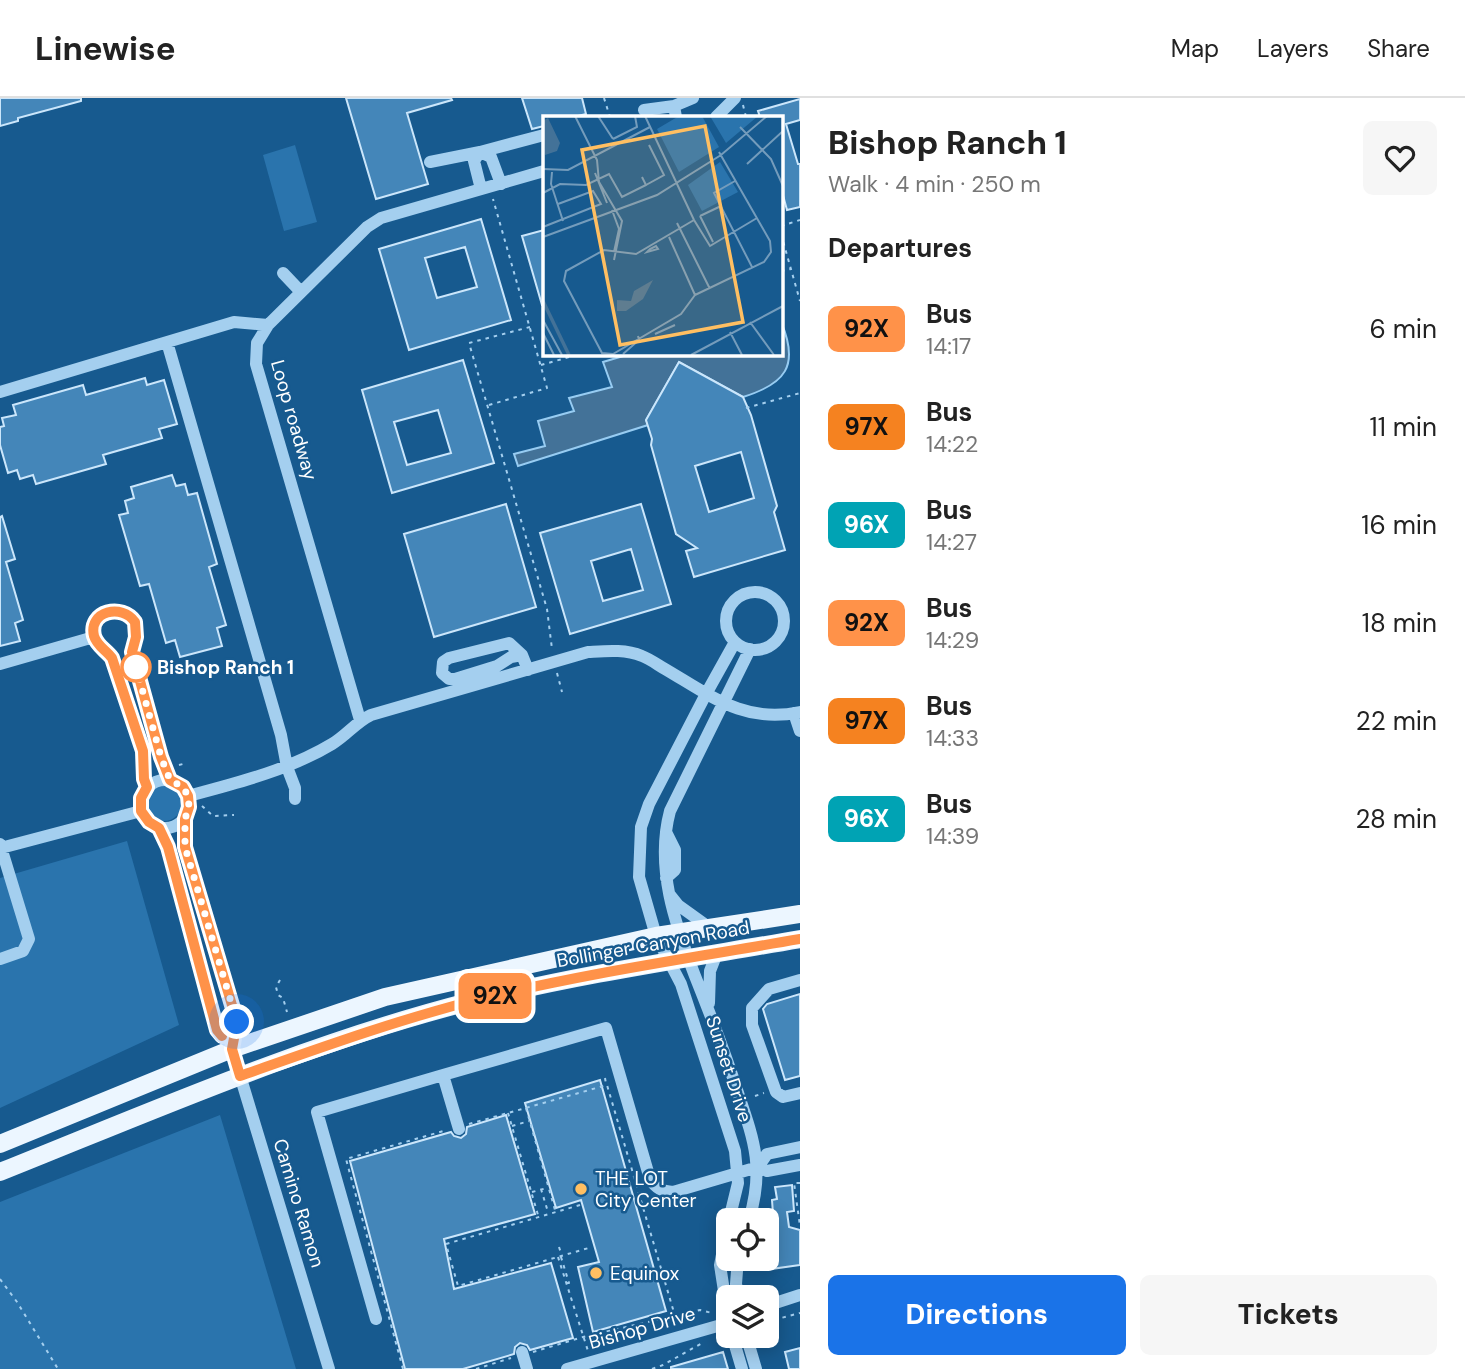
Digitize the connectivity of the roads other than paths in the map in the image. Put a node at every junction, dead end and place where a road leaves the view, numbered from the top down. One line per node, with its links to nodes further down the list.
1 (693, 98): 4 (street)
2 (739, 101): 5 (street)
3 (644, 110): 4 (street)
4 (675, 112)
5 (717, 116)
6 (543, 135): 7 (street)
7 (480, 152): 8 (street); 10 (street); 11 (street)
8 (430, 162)
9 (543, 171): 10 (street, Loop roadway)
10 (501, 184): 11 (street, Loop roadway)
11 (481, 189): 13 (street, Loop roadway)
12 (283, 273): 13 (street)
13 (301, 292): 14 (street, Loop roadway)
14 (268, 325): 15 (street); 26 (street, Loop roadway)
15 (167, 342): 16 (street); 28 (street)
16 (0, 391)
17 (94, 637): 21 (street); 29 (street); 30 (street)
18 (736, 642): 19 (street); 19 (street); 23 (street, Sunset Drive)
19 (750, 649): 24 (street)
20 (522, 655): 20 (street); 22 (street)
21 (0, 664)
22 (528, 670): 23 (street); 26 (street)
23 (706, 694): 24 (street); 41 (street, Sunset Drive)
24 (723, 703): 25 (street); 37 (street, Sunset Drive)
25 (797, 713): 27 (street)
26 (360, 720): 28 (street)
27 (800, 731)
28 (287, 767): 31 (street); 32 (street)
29 (170, 780): 30 (street); 31 (street)
30 (147, 787): 33 (street)
31 (195, 799): 34 (street)
32 (295, 799)
33 (141, 811): 35 (street); 36 (street)
34 (185, 819): 35 (street); 49 (street)
35 (159, 828): 49 (street)
36 (1, 846): 45 (street)
37 (669, 895): 39 (street); 40 (street, Sunset Drive)
38 (800, 914): 39 (main road, Bollinger Canyon Road)
39 (710, 928): 40 (main road, Bollinger Canyon Road)
40 (678, 932): 41 (main road, Bollinger Canyon Road); 44 (street, Sunset Drive)
41 (656, 936): 46 (street, Sunset Drive); 49 (main road, Bollinger Canyon Road)
42 (800, 939): 43 (main road, Bollinger Canyon Road)
43 (717, 953): 44 (main road, Bollinger Canyon Road); 48 (street, Sunset Drive)
44 (688, 958): 46 (main road, Bollinger Canyon Road); 48 (street, Sunset Drive)
45 (0, 959)
46 (667, 961): 51 (main road, Bollinger Canyon Road); 59 (street, Sunset Drive)
47 (800, 980): 52 (street)
48 (709, 1014): 57 (street, Sunset Drive)
49 (232, 1049): 51 (street, Camino Ramon); 54 (main road, Bollinger Canyon Road)
50 (443, 1075): 53 (street); 59 (street); 64 (street)
51 (240, 1076): 58 (main road, Bollinger Canyon Road); 69 (street, Camino Ramon)
52 (800, 1093)
53 (458, 1128)
54 (0, 1144)
55 (800, 1147): 57 (street)
56 (800, 1165): 57 (street)
57 (758, 1167): 59 (street); 61 (street, Sunset Drive)
58 (0, 1172)
59 (738, 1173): 60 (street, Sunset Drive)
60 (732, 1208)
61 (753, 1208)
62 (800, 1295): 63 (street)
63 (779, 1302)
64 (376, 1318)
65 (716, 1326): 71 (street, Bishop Drive)
66 (736, 1348): 72 (street)
67 (750, 1348): 73 (street)
68 (522, 1353): 70 (street)
69 (329, 1369)
70 (527, 1369)
71 (567, 1369)
72 (742, 1369)
73 (756, 1369)

